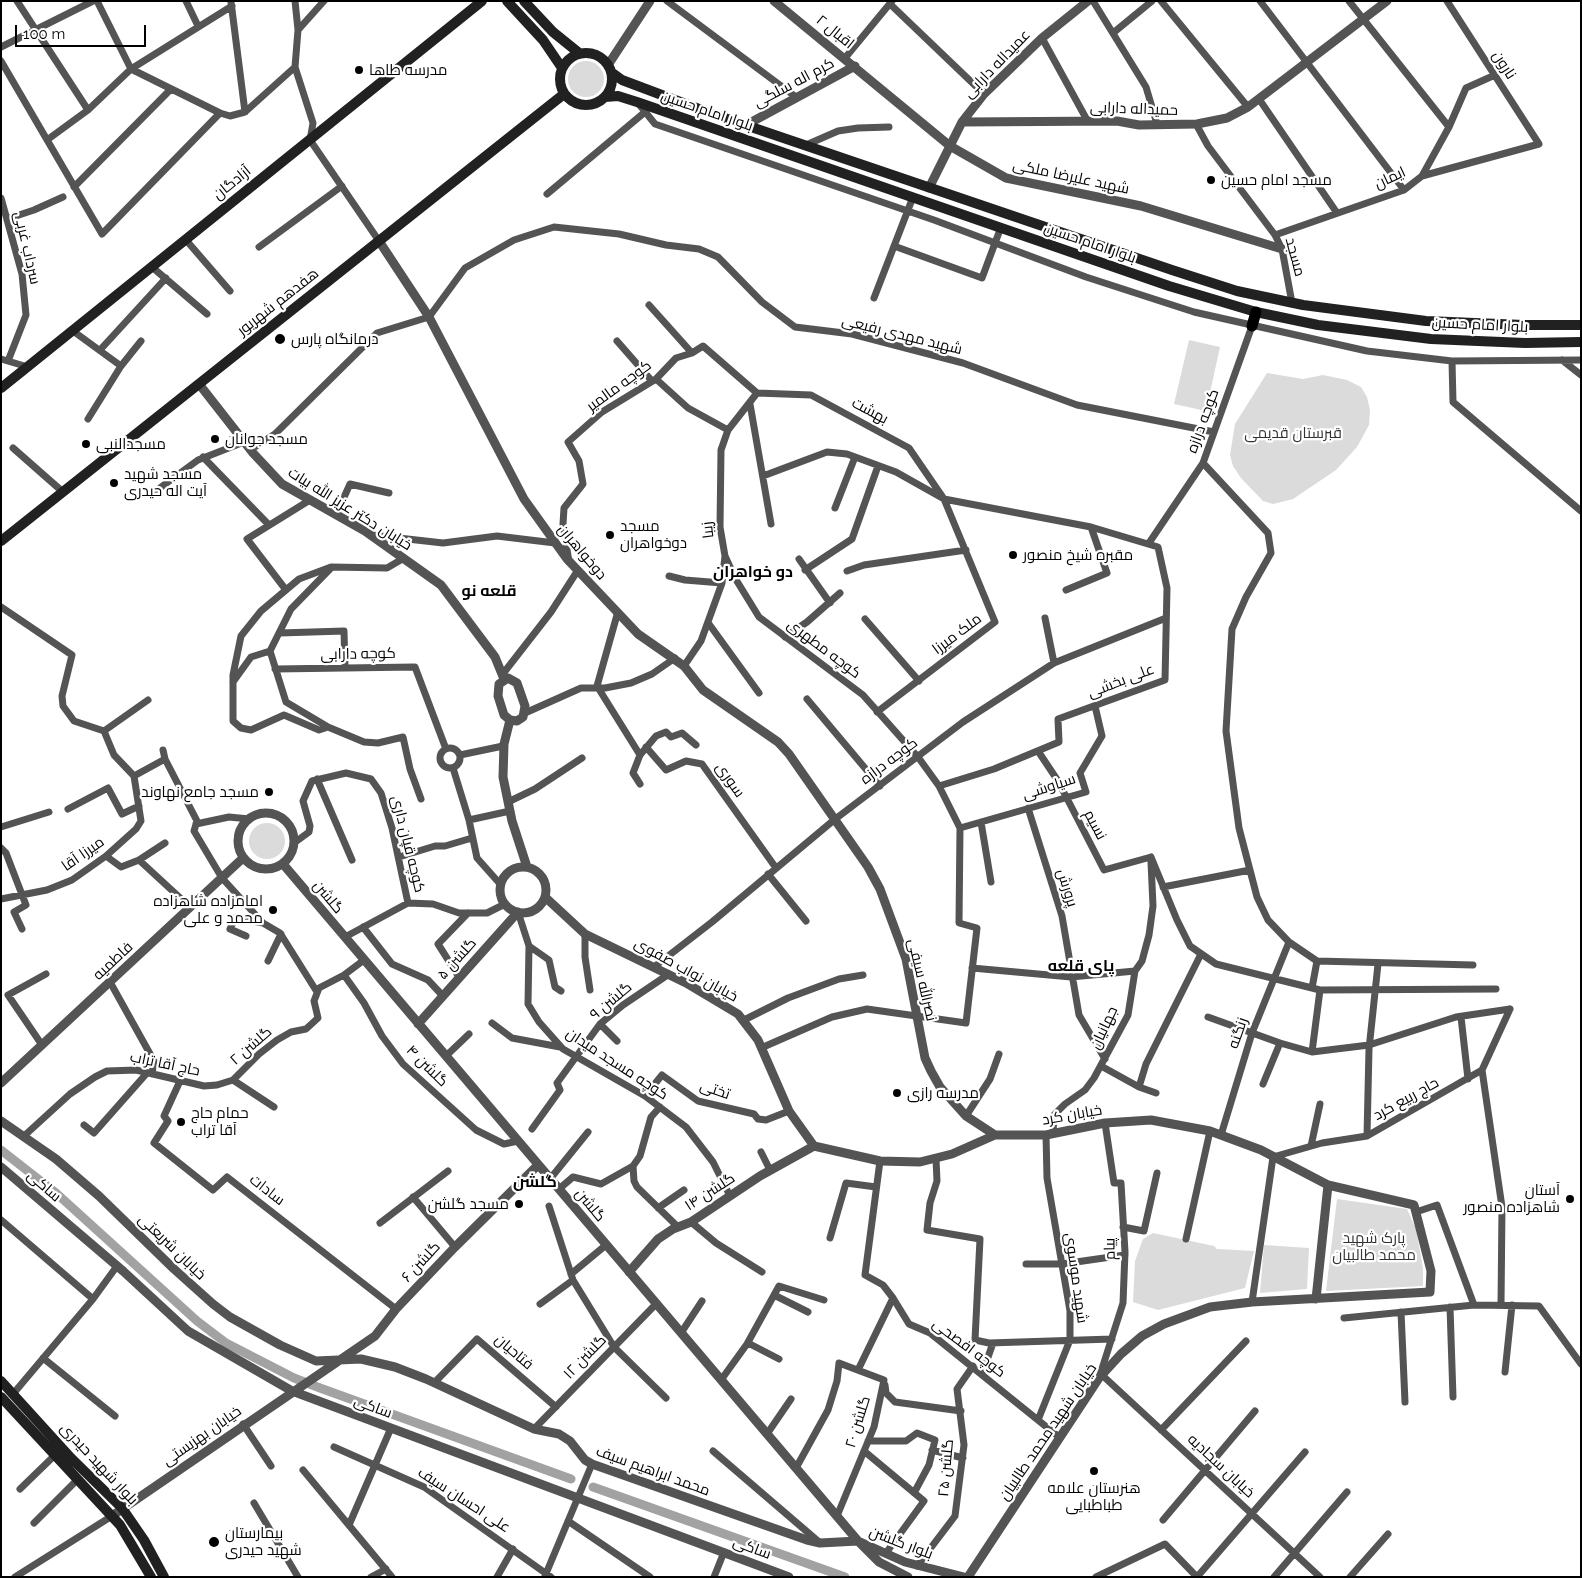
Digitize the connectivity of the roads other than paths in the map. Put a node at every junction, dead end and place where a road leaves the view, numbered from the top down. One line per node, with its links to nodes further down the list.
1 (17, 1): 24 (street)
2 (95, 1): 24 (street); 37 (street)
3 (186, 1): 23 (street)
4 (294, 1): 25 (street)
5 (324, 1): 25 (street)
6 (482, 1): 59 (main road, آزادگان)
7 (507, 1): 35 (main road)
8 (650, 1): 36 (street)
9 (667, 1): 43 (street)
10 (774, 1): 30 (street, اقبال ۲)
11 (1088, 1): 27 (street, عمیداله دارابی)
12 (1093, 1): 26 (street)
13 (1152, 1): 26 (street)
14 (1161, 1): 46 (street)
15 (1260, 1): 31 (street)
16 (1350, 1): 22 (street)
17 (1387, 1): 22 (street, حمیداله دارابی)
18 (1446, 1): 38 (street, نارون)
19 (891, 3): 30 (street); 41 (street)
20 (231, 4): 23 (street); 48 (street)
21 (530, 4): 29 (main road)
22 (1363, 19): 31 (street, حمیداله دارابی); 56 (street)
23 (198, 26): 37 (street)
24 (35, 30): 28 (street); 47 (street)
25 (298, 30): 34 (street)
26 (1112, 33): 53 (street)
27 (1042, 38): 41 (street, عمیداله دارابی); 51 (street)
28 (1, 47)
29 (579, 53): 35 (main road); 36 (main road)
30 (845, 58): 33 (street, اقبال ۲)
31 (1307, 62): 44 (street, حمیداله دارابی); 66 (street)
32 (2, 64): 58 (street)
33 (855, 66): 43 (street, کرم اله سلگی); 61 (street, شهید علیرضا ملکی)
34 (295, 67): 48 (street); 59 (street)
35 (562, 68): 40 (main road)
36 (610, 68): 42 (main road); 55 (main road, بلوار امام حسین)
37 (131, 69): 39 (street); 47 (street)
38 (1495, 75): 56 (street, ایمان); 62 (street, نارون)
39 (171, 89): 50 (street); 64 (street)
40 (564, 94): 42 (main road); 77 (main road, هفدهم شهریور)
41 (984, 94): 52 (street, عمیداله دارابی)
42 (605, 97): 45 (main road, بلوار امام حسین)
43 (796, 97): 55 (street, کرم اله سلگی)
44 (1259, 99): 46 (street, حمیداله دارابی); 72 (street)
45 (637, 102): 49 (street); 69 (main road, بلوار امام حسین)
46 (1248, 107): 54 (street, حمیداله دارابی)
47 (88, 110): 58 (street)
48 (245, 112): 50 (street)
49 (645, 112): 67 (street); 71 (street)
50 (220, 113): 64 (street)
51 (1087, 120): 52 (street, حمیداله دارابی); 53 (street, حمیداله دارابی)
52 (962, 122): 61 (street, عمیداله دارابی)
53 (1157, 124): 54 (street, حمیداله دارابی)
54 (1196, 124): 75 (street, مسجد)
55 (746, 125): 60 (main road, بلوار امام حسین)
56 (1449, 126): 62 (street, ایمان)
57 (889, 127): 60 (street)
58 (47, 140): 64 (street)
59 (310, 140): 63 (street); 76 (main road, آزادگان)
60 (806, 146): 65 (main road, بلوار امام حسین)
61 (950, 147): 65 (street, عمیداله دارابی); 81 (street, شهید علیرضا ملکی)
62 (1422, 176): 66 (street, ایمان)
63 (342, 186): 77 (street); 80 (street)
64 (74, 187)
65 (929, 188): 86 (main road, بلوار امام حسین)
66 (1404, 190): 72 (street, ایمان)
67 (547, 194)
68 (63, 197): 73 (street)
69 (914, 197): 71 (street); 74 (main road, بلوار امام حسین)
70 (1, 198): 73 (street, سرداب غربی)
71 (907, 210): 78 (street); 79 (street)
72 (1337, 213): 75 (street, ایمان)
73 (7, 219): 99 (street, سرداب غربی)
74 (1001, 227): 78 (street); 88 (main road, بلوار امام حسین)
75 (1274, 235): 81 (street, مسجد)
76 (186, 240): 82 (main road, آزادگان); 84 (street)
77 (379, 241): 90 (street, دوخواهران); 107 (main road, هفدهم شهریور)
78 (996, 243): 79 (street); 92 (street)
79 (894, 246): 85 (street)
80 (259, 247)
81 (1282, 249): 86 (street, مسجد)
82 (152, 267): 83 (street); 93 (main road, آزادگان)
83 (166, 278): 89 (street); 97 (street)
84 (230, 291)
85 (874, 298)
86 (1292, 302): 91 (main road, بلوار امام حسین)
87 (649, 305): 98 (street)
88 (1256, 312): 92 (main road); 96 (main road, بلوار امام حسین)
89 (207, 314)
90 (429, 317): 113 (street, شهید مهدی رفیعی); 114 (street); 134 (street, دوخواهران)
91 (1581, 325)
92 (1252, 326): 102 (street); 113 (street, کوچه درازه)
93 (73, 331): 97 (street); 104 (main road, آزادگان)
94 (141, 340): 103 (street)
95 (617, 341): 106 (street)
96 (1581, 342)
97 (100, 350): 103 (street)
98 (692, 353): 106 (street, کوچه مالمیر); 109 (street, کوچه مالمیر)
99 (5, 360): 104 (street)
100 (1562, 360): 101 (street); 102 (street); 105 (street)
101 (1581, 360)
102 (1452, 361): 127 (street)
103 (121, 366): 111 (street)
104 (28, 367): 108 (main road, آزادگان)
105 (1581, 375)
106 (654, 380): 112 (street); 140 (street, کوچه مالمیر)
107 (199, 384): 114 (street, خیابان دکتر عزیز الله بیات); 121 (main road, هفدهم شهریور)
108 (1, 388)
109 (757, 393): 110 (street, زیبا); 125 (street, بهشت)
110 (750, 404): 112 (street, زیبا); 120 (street)
111 (88, 419)
112 (728, 430): 137 (street, زیبا)
113 (1214, 432): 118 (street, کوچه درازه)
114 (247, 446): 117 (street); 124 (street, خیابان دکتر عزیز الله بیات)
115 (13, 448): 121 (street)
116 (855, 457): 119 (street); 120 (street); 126 (street)
117 (204, 458): 123 (street); 130 (street)
118 (1203, 462): 135 (street, کوچه درازه); 222 (street)
119 (878, 466): 125 (street); 143 (street)
120 (763, 476): 129 (street)
121 (63, 492): 133 (main road, هفدهم شهریور)
122 (389, 492): 128 (street)
123 (153, 493)
124 (310, 500): 128 (street, خیابان دکتر عزیز الله بیات); 130 (street)
125 (944, 500): 131 (street); 136 (street, ملک میرزا)
126 (835, 508)
127 (1581, 511)
128 (336, 515): 132 (street, خیابان دکتر عزیز الله بیات)
129 (772, 524)
130 (269, 525): 147 (street)
131 (1091, 527): 135 (street); 148 (street)
132 (370, 535): 134 (street); 138 (street, خیابان دکتر عزیز الله بیات)
133 (1, 541)
134 (555, 543): 140 (street, دوخواهران)
135 (1149, 543): 154 (street, علی بخشی)
136 (966, 550): 144 (street); 166 (street, ملک میرزا)
137 (725, 556): 146 (street, زیبا); 158 (street, کوچه مطهری)
138 (404, 558): 141 (street); 165 (street, خیابان دکتر عزیز الله بیات)
139 (799, 559): 143 (street)
140 (570, 562): 142 (street, دوخواهران)
141 (331, 567): 147 (street); 157 (street)
142 (578, 570): 152 (street, دوخواهران); 165 (street)
143 (806, 570): 150 (street)
144 (847, 570)
145 (669, 576): 146 (street)
146 (722, 583): 156 (street, زیبا)
147 (286, 590): 167 (street)
148 (1066, 590)
149 (840, 593): 150 (street)
150 (830, 603): 158 (street)
151 (1, 607): 177 (street)
152 (618, 615): 160 (street, دوخواهران); 168 (street)
153 (1045, 618): 161 (street)
154 (1166, 618): 161 (street, کوچه درازه); 172 (street, علی بخشی)
155 (865, 619): 166 (street)
156 (709, 624): 162 (street, زیبا); 169 (street)
157 (280, 633): 159 (street); 163 (street)
158 (785, 637): 173 (street, کوچه مطهری)
159 (270, 651): 164 (street, کوچه قپان داری); 167 (street)
160 (675, 658): 162 (street, دوخواهران); 168 (street)
161 (1054, 663): 186 (street, کوچه درازه)
162 (684, 666): 204 (street, دوخواهران)
163 (345, 668): 164 (street, کوچه دارابی); 181 (street, کوچه دارابی)
164 (274, 669): 176 (street, کوچه قپان داری)
165 (503, 677): 174 (street); 175 (street)
166 (919, 681): 173 (street, ملک میرزا)
167 (233, 682): 176 (street)
168 (597, 686): 174 (street); 185 (street)
169 (759, 692)
170 (807, 699): 193 (street)
171 (148, 700): 177 (street)
172 (1095, 706): 183 (street, علی بخشی); 195 (street, سیاوشی)
173 (878, 712): 186 (street, کوچه مطهری)
174 (525, 713): 175 (street)
175 (510, 720): 179 (street)
176 (328, 727): 196 (street, کوچه قپان داری)
177 (104, 731): 190 (street)
178 (696, 745): 180 (street)
179 (503, 746): 184 (street); 198 (street)
180 (646, 747): 185 (street); 221 (street, سوری)
181 (446, 749): 184 (street); 189 (street)
182 (162, 750): 188 (street)
183 (1038, 750): 194 (street); 195 (street, نسیم)
184 (460, 754): 189 (street)
185 (640, 755): 192 (street)
186 (918, 757): 193 (street, کوچه درازه); 194 (street, کوچه مطهری)
187 (582, 758): 198 (street)
188 (165, 759): 190 (street); 206 (street)
189 (453, 768): 203 (street)
190 (134, 776): 197 (street)
191 (316, 779): 211 (street); 216 (street, کوچه قپان داری); 218 (street)
192 (640, 784)
193 (880, 786): 204 (street, کوچه درازه)
194 (939, 786): 208 (street, کوچه مطهری)
195 (1066, 798): 199 (street, سیاوشی); 214 (street, نسیم)
196 (421, 799)
197 (139, 806): 200 (street); 213 (street, میرزا آقا)
198 (509, 807): 203 (street); 220 (street)
199 (1028, 808): 205 (street, سیاوشی); 260 (street, پرورش)
200 (68, 809)
201 (49, 812): 207 (street)
202 (248, 818): 206 (street); 211 (street); 215 (street)
203 (469, 820): 209 (street)
204 (834, 820): 221 (street, کوچه درازه); 270 (street, نصرالله سیفی)
205 (981, 822): 208 (street, سیاوشی); 225 (street)
206 (196, 824): 224 (street)
207 (1, 827)
208 (960, 828): 253 (street)
209 (472, 838): 216 (street); 226 (street)
210 (165, 843): 217 (street)
211 (294, 843): 219 (street)
212 (1, 848): 228 (street)
213 (106, 856): 217 (street); 228 (street, میرزا آقا)
214 (1151, 857): 227 (street); 254 (street, جهانیان)
215 (243, 858): 219 (street); 224 (street, فاطمیه)
216 (399, 858): 231 (street, کوچه قپان داری)
217 (139, 860): 233 (street)
218 (352, 860)
219 (283, 864): 243 (street, گلشن)
220 (527, 867): 226 (street); 229 (street)
221 (776, 868): 223 (street, کوچه درازه)
222 (1250, 870): 227 (street); 244 (street)
223 (768, 874): 236 (street); 252 (street, کوچه درازه)
224 (222, 878): 233 (street, فاطمیه); 237 (street)
225 (991, 882)
226 (501, 885): 232 (street)
227 (1163, 887): 246 (street)
228 (22, 895): 230 (street, میرزا آقا); 239 (street)
229 (545, 897): 234 (street); 241 (street, خیابان نواب صفوی)
230 (1, 899)
231 (408, 903): 235 (street); 238 (street)
232 (505, 904): 234 (street); 235 (street)
233 (190, 907): 262 (street, فاطمیه)
234 (518, 912): 245 (street, کوچه مسجد میدان); 259 (street, گلشن ۵)
235 (468, 913): 259 (street)
236 (806, 921)
237 (264, 924): 240 (street); 242 (street)
238 (364, 927): 243 (street); 269 (street)
239 (22, 929)
240 (281, 934): 248 (street); 268 (street)
241 (585, 934): 252 (street, خیابان نواب صفوی); 267 (street)
242 (246, 936)
243 (345, 937): 247 (street, گلشن)
244 (1289, 942): 249 (street); 261 (street, زنگنه)
245 (529, 946): 266 (street); 283 (street, کوچه مسجد میدان)
246 (1202, 954): 261 (street); 298 (street)
247 (364, 960): 257 (street); 275 (street, گلشن)
248 (268, 961)
249 (1317, 961): 250 (street); 264 (street)
250 (1378, 964): 251 (street); 263 (street)
251 (1472, 965)
252 (654, 967): 256 (street, خیابان نواب صفوی)
253 (972, 968): 260 (street); 270 (street)
254 (1135, 970): 260 (street); 289 (street, جهانیان)
255 (46, 974): 281 (street)
256 (669, 974): 273 (street, خیابان نواب صفوی); 276 (street, گلشن ۹)
257 (344, 975): 268 (street); 317 (street, گلشن ۴)
258 (863, 975): 273 (street)
259 (460, 977): 269 (street, گلشن ۵)
260 (1071, 977): 289 (street, پرورش)
261 (1273, 978): 264 (street); 277 (street, زنگنه)
262 (110, 982): 281 (street, فاطمیه); 292 (street)
263 (1376, 988): 264 (street); 265 (street); 282 (street)
264 (1316, 989): 285 (street)
265 (1496, 989)
266 (561, 990)
267 (590, 990)
268 (318, 992): 294 (street, گلشن ۲)
269 (443, 996): 275 (street, گلشن ۵)
270 (918, 1016): 284 (street); 305 (street, نصرالله سیفی)
271 (1208, 1017): 277 (street)
272 (1461, 1017): 282 (street); 291 (street); 293 (street)
273 (744, 1020): 284 (street, خیابان نواب صفوی)
274 (492, 1023): 283 (street)
275 (418, 1024): 287 (street, گلشن)
276 (600, 1024): 279 (street); 288 (street, گلشن ۹)
277 (1252, 1032): 280 (street); 314 (street, زنگنه)
278 (470, 1034): 287 (street)
279 (617, 1041)
280 (1280, 1044): 285 (street); 297 (street)
281 (42, 1045): 296 (street, فاطمیه)
282 (1369, 1045): 285 (street); 316 (street)
283 (561, 1047): 288 (street, کوچه مسجد میدان)
284 (761, 1048): 304 (street, خیابان نواب صفوی)
285 (1312, 1052)
286 (999, 1054): 305 (street)
287 (446, 1056): 317 (street, گلشن)
288 (577, 1057): 300 (street, کوچه مسجد میدان); 309 (street, گلشن ۹)
289 (1105, 1059): 290 (street, جهانیان)
290 (1101, 1066): 298 (street); 313 (street, جهانیان)
291 (1482, 1070): 293 (street, حاج ربیع کرد); 366 (street)
292 (149, 1073): 295 (street, حاج آقا تراب); 308 (street); 315 (street, حاج آقا تراب)
293 (1468, 1079): 316 (street, حاج ربیع کرد)
294 (232, 1080): 295 (street, حاج آقا تراب); 302 (street)
295 (180, 1081): 369 (street, سادات)
296 (1, 1083)
297 (1263, 1084)
298 (1139, 1087): 299 (street)
299 (1156, 1093)
300 (645, 1096): 303 (street, کوچه مسجد میدان); 304 (street, تختی)
301 (1320, 1104): 319 (street)
302 (274, 1107)
303 (660, 1107): 325 (street); 335 (street, کوچه مسجد میدان)
304 (789, 1111): 318 (street, خیابان نواب صفوی)
305 (966, 1116): 312 (street, نصرالله سیفی)
306 (1, 1121): 315 (street, خیابان شریعتی)
307 (1104, 1123): 310 (street, خیابان کرد); 313 (street, خیابان کرد); 344 (street, پیام)
308 (84, 1125)
309 (532, 1130)
310 (1210, 1131): 314 (street, خیابان کرد); 346 (street)
311 (588, 1132): 330 (street)
312 (995, 1134): 313 (street, خیابان کرد); 322 (street, خیابان کرد)
313 (1049, 1134): 351 (street, شهید موسوی)
314 (1221, 1135): 321 (street, خیابان کرد)
315 (24, 1136): 381 (street, خیابان شریعتی)
316 (1367, 1136): 319 (street, حاج ربیع کرد)
317 (518, 1141): 324 (street, گلشن)
318 (814, 1146): 323 (street, خیابان کرد); 327 (street, گلشن ۱۴)
319 (1311, 1146): 321 (street, حاج ربیع کرد)
320 (761, 1152): 327 (street)
321 (1273, 1157): 332 (street, خیابان کرد); 362 (street)
322 (936, 1159): 323 (street, خیابان کرد); 378 (street)
323 (880, 1161): 331 (street, کوچه افصحی)
324 (538, 1165): 330 (street, گلشن); 348 (street, گلشن ۶)
325 (633, 1166): 333 (street); 338 (street)
326 (1, 1167): 352 (street, ساکی)
327 (770, 1170): 335 (street, گلشن ۱۴)
328 (448, 1171): 336 (street)
329 (1157, 1173): 344 (street)
330 (550, 1179): 333 (street, گلشن)
331 (876, 1186): 345 (street); 358 (street, کوچه افصحی)
332 (1328, 1186): 339 (street, خیابان کرد); 359 (street)
333 (559, 1189): 347 (street, گلشن)
334 (684, 1190): 338 (street)
335 (730, 1196): 341 (street, گلشن ۱۴)
336 (413, 1197): 342 (street); 348 (street)
337 (550, 1206): 355 (street)
338 (658, 1208): 343 (street)
339 (1416, 1212): 359 (street, خیابان شهید محمد طالبیان); 365 (street)
340 (1, 1220): 357 (street)
341 (691, 1222): 343 (street, گلشن ۱۴); 354 (street)
342 (380, 1223)
343 (678, 1227): 353 (street, گلشن ۱۴)
344 (1124, 1227): 349 (street, پیام)
345 (830, 1238)
346 (1186, 1239)
347 (606, 1245): 353 (street, گلشن); 355 (street)
348 (455, 1247): 369 (street, گلشن ۶)
349 (1125, 1255): 351 (street); 374 (street, پیام)
350 (1026, 1264): 351 (street)
351 (1062, 1264): 375 (street, شهید موسوی)
352 (117, 1266): 357 (street); 394 (street, ساکی)
353 (629, 1272): 364 (street, گلشن)
354 (762, 1272)
355 (572, 1277): 363 (street); 379 (street)
356 (774, 1295): 360 (street); 370 (street); 377 (street)
357 (93, 1298): 380 (street)
358 (893, 1298): 384 (street, کوچه افصحی); 385 (street)
359 (1316, 1299): 362 (street, خیابان شهید محمد طالبیان)
360 (824, 1300)
361 (702, 1301): 373 (street)
362 (1252, 1302): 389 (street, خیابان شهید محمد طالبیان)
363 (540, 1304)
364 (656, 1304): 373 (street, گلشن); 379 (street, گلشن ۱۲)
365 (1474, 1305): 366 (street); 368 (street)
366 (1501, 1305): 367 (street)
367 (1512, 1305): 383 (street); 387 (street)
368 (1450, 1307): 371 (street); 396 (street)
369 (396, 1309): 381 (street, گلشن ۶)
370 (808, 1312)
371 (1400, 1312): 372 (street); 399 (street)
372 (1344, 1318)
373 (681, 1332): 390 (street, گلشن)
374 (1112, 1339): 375 (street); 389 (street, پیام)
375 (1070, 1340): 378 (street); 405 (street, شهید موسوی)
376 (1246, 1341): 409 (street)
377 (748, 1343): 382 (street); 390 (street)
378 (993, 1343): 388 (street)
379 (614, 1347): 397 (street); 401 (street, گلشن ۱۲)
380 (43, 1358): 395 (street); 404 (street)
381 (340, 1359): 386 (street, گلشن ۶); 393 (street, محمد ابراهیم سیف)
382 (779, 1359)
383 (1581, 1364)
384 (973, 1366): 388 (street, کوچه افصحی); 403 (street, گلشن ۲۵)
385 (858, 1370): 391 (street, گلشن ۲۰); 423 (street, گلشن ۲۰)
386 (320, 1372): 394 (street, خیابان بهزیستی)
387 (1505, 1372)
388 (982, 1374): 405 (street, کوچه افصحی)
389 (1101, 1377): 409 (street, خیابان سجادیه); 411 (street, خیابان شهید محمد طالبیان)
390 (721, 1380): 410 (street, گلشن)
391 (884, 1380): 403 (street); 412 (street, گلشن ۲۰)
392 (1, 1381): 395 (main road, بلوار شهید حیدری)
393 (434, 1383): 401 (street, فتاحیان); 408 (street, محمد ابراهیم سیف)
394 (295, 1389): 406 (street, خیابان بهزیستی); 407 (street, ساکی)
395 (13, 1394): 432 (main road, بلوار شهید حیدری)
396 (1453, 1397)
397 (666, 1398)
398 (791, 1399): 410 (street)
399 (1405, 1402)
400 (4, 1404): 418 (main road, بلوار شهید حیدری)
401 (556, 1407): 408 (street, گلشن ۱۲)
402 (1255, 1411): 425 (street)
403 (961, 1412): 419 (street, گلشن ۲۵)
404 (115, 1416)
405 (1038, 1420): 411 (street, کوچه افصحی)
406 (243, 1424): 422 (street); 432 (street, خیابان بهزیستی)
407 (391, 1428): 421 (street); 430 (street, ساکی)
408 (534, 1429): 420 (street, محمد ابراهیم سیف)
409 (1161, 1430): 425 (street, خیابان سجادیه)
410 (767, 1434): 423 (street, گلشن)
411 (1059, 1438): 462 (street, خیابان شهید محمد طالبیان)
412 (868, 1440): 414 (street); 416 (street, گلشن ۲۰)
413 (334, 1447): 421 (street, علی احسان سیف)
414 (932, 1450): 419 (street); 429 (street)
415 (713, 1451): 442 (street)
416 (864, 1451): 429 (street); 435 (street, گلشن ۲۰)
417 (1305, 1452): 433 (street)
418 (54, 1456): 426 (main road, بلوار شهید حیدری); 427 (street)
419 (963, 1458): 447 (street, گلشن ۲۵)
420 (592, 1464): 430 (street); 442 (street, محمد ابراهیم سیف)
421 (375, 1465): 439 (street); 443 (street, علی احسان سیف)
422 (272, 1466)
423 (796, 1468): 435 (street, گلشن)
424 (303, 1470): 439 (street)
425 (1205, 1470): 433 (street, خیابان سجادیه); 436 (street)
426 (77, 1480): 434 (main road, بلوار شهید حیدری); 438 (street)
427 (20, 1489)
428 (1347, 1492): 446 (street)
429 (914, 1493): 445 (street)
430 (578, 1498): 437 (street); 444 (street, ساکی)
431 (254, 1503): 453 (street)
432 (122, 1508): 434 (street, خیابان بهزیستی); 452 (main road, بلوار شهید حیدری)
433 (1251, 1513): 446 (street, خیابان سجادیه); 464 (street)
434 (112, 1516): 450 (street); 451 (main road, بلوار شهید حیدری)
435 (837, 1516): 441 (street, گلشن)
436 (1163, 1520)
437 (568, 1521): 449 (street); 457 (street)
438 (34, 1523)
439 (350, 1525): 448 (street)
440 (1388, 1534): 467 (street)
441 (858, 1541): 442 (street, محمد ابراهیم سیف); 445 (street, بلوار گلشن); 460 (street, بلوار گلشن)
442 (820, 1543)
443 (514, 1550): 449 (street, علی احسان سیف); 456 (street)
444 (724, 1552): 458 (street); 459 (street, ساکی)
445 (886, 1553): 447 (street, بلوار گلشن)
446 (1294, 1553): 465 (street); 466 (street, خیابان سجادیه)
447 (918, 1566): 461 (street, بلوار گلشن)
448 (386, 1570): 454 (street); 455 (street)
449 (547, 1575)
450 (18, 1576)
451 (151, 1577)
452 (164, 1577)
453 (298, 1577)
454 (371, 1577)
455 (392, 1577)
456 (497, 1577)
457 (650, 1577)
458 (714, 1577)
459 (789, 1577)
460 (908, 1577)
461 (964, 1577)
462 (968, 1577)
463 (1096, 1577): 464 (street)
464 (1197, 1577)
465 (1274, 1577)
466 (1320, 1577)
467 (1350, 1577)

